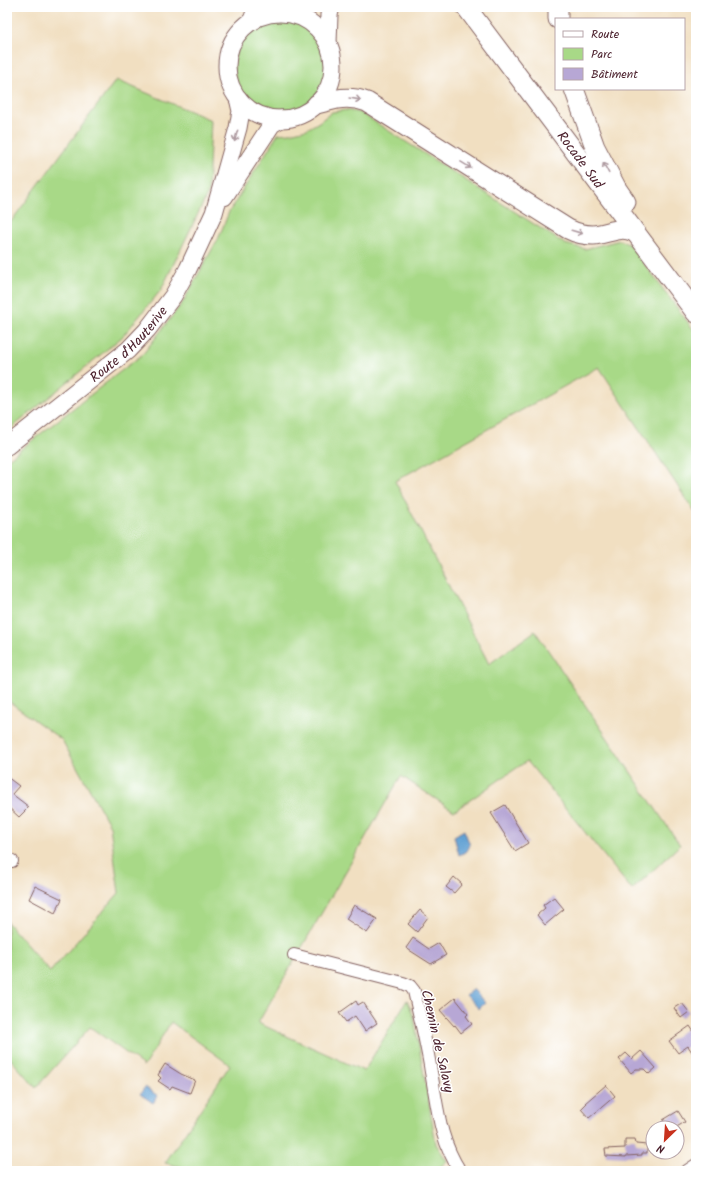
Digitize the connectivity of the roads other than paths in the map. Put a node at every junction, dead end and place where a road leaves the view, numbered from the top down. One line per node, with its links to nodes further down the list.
1 (306, 7): 5 (street, Route d'Hauterive)
2 (331, 7): 8 (street, Route d'Hauterive)
3 (466, 7): 14 (main road, Rocade Sud)
4 (558, 7): 7 (main road)
5 (288, 13): 6 (street, Route d'Hauterive); 8 (street, Route d'Hauterive)
6 (255, 14): 10 (street, Route d'Hauterive)
7 (558, 18)
8 (328, 43): 11 (street, Route d'Hauterive)
9 (574, 90): 15 (main road, one-way to 9)
10 (238, 98): 12 (street, Route d'Hauterive); 13 (street, Route d'Hauterive, one-way to 13)
11 (317, 104): 12 (street, Route d'Hauterive); 14 (main road, one-way to 14)
12 (281, 119): 13 (street, Route d'Hauterive)
13 (214, 213): 17 (street, Route d'Hauterive)
14 (634, 232): 16 (main road, Rocade Sud)
15 (696, 306)
16 (696, 313)
17 (7, 446)
18 (294, 955): 20 (street, Chemin de Salavy)
19 (696, 1165): 21 (street)
20 (460, 1171)
21 (687, 1171)

